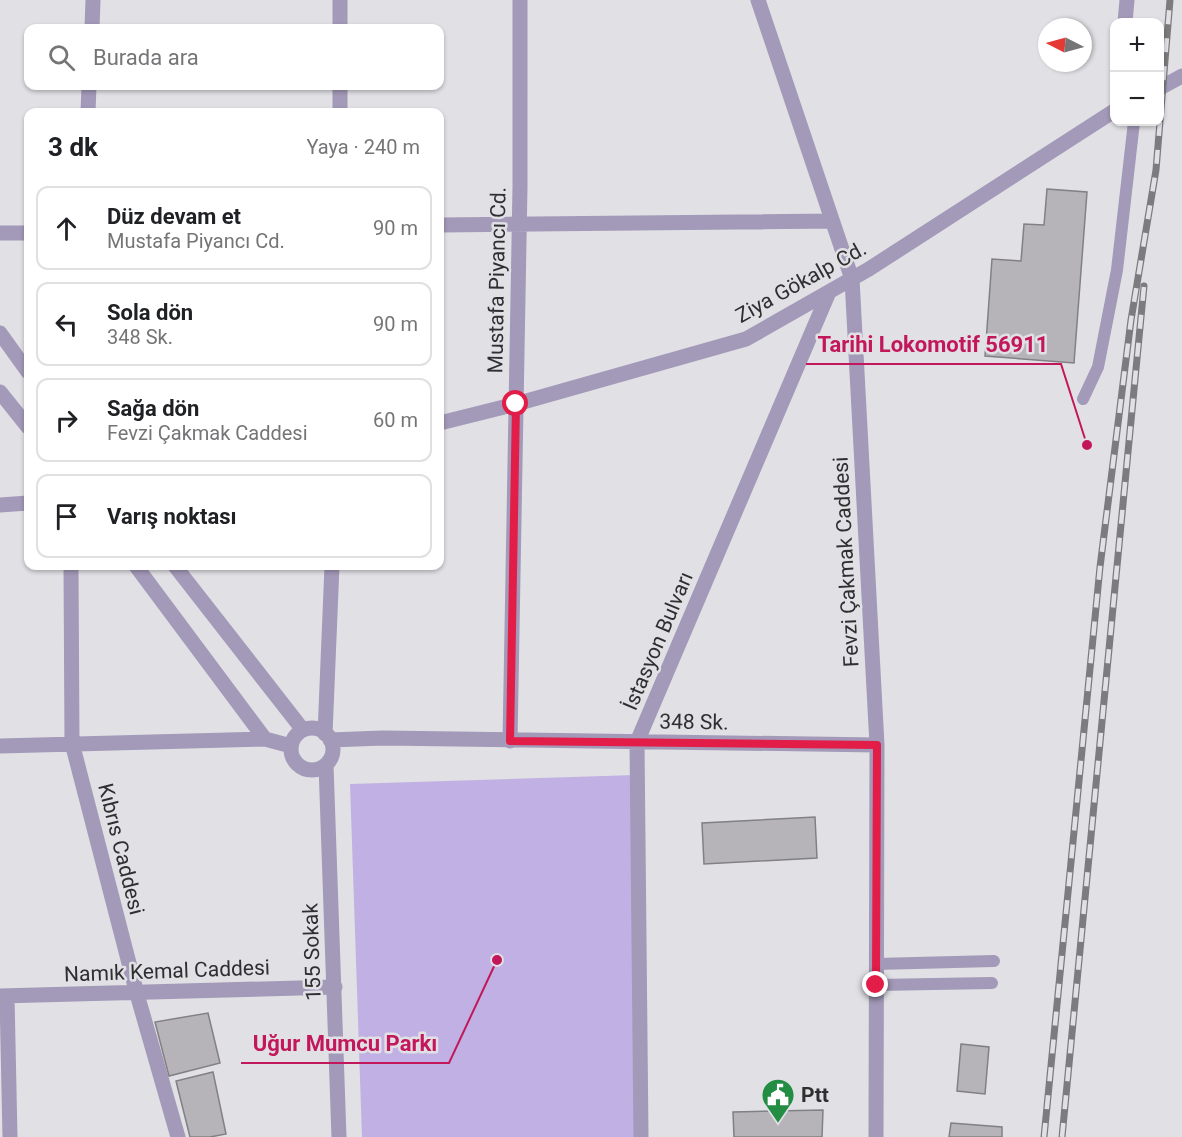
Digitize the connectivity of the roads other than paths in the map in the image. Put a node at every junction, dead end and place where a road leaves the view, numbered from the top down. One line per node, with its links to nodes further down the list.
1 (93, 0): 7 (street)
2 (340, 0): 8 (street)
3 (520, 0): 18 (street, Mustafa Piyancı Cd.)
4 (758, 0): 17 (street, Fevzi Çakmak Caddesi)
5 (1127, 0): 6 (street)
6 (1125, 18)
7 (92, 24)
8 (340, 24)
9 (1182, 76): 10 (street)
10 (1164, 85)
11 (89, 90): 13 (street)
12 (340, 90): 14 (street)
13 (88, 108)
14 (340, 108)
15 (1110, 114): 22 (street, Ziya Gökalp Cd.)
16 (1134, 126): 27 (lane)
17 (832, 221): 18 (street); 22 (street, Fevzi Çakmak Caddesi)
18 (519, 223): 19 (street); 28 (street, Mustafa Piyancı Cd.)
19 (444, 225)
20 (0, 233): 21 (street)
21 (24, 233)
22 (852, 279): 23 (street, Ziya Gökalp Cd.); 43 (street, Fevzi Çakmak Caddesi)
23 (829, 292): 28 (street, Ziya Gökalp Cd.); 41 (street, İstasyon Bulvarı)
24 (0, 333): 25 (street)
25 (24, 366)
26 (0, 392): 29 (street)
27 (1083, 399)
28 (516, 404): 30 (street, Ziya Gökalp Cd.); 40 (street, Mustafa Piyancı Cd.)
29 (24, 422)
30 (444, 422)
31 (24, 503): 32 (street)
32 (0, 505)
33 (71, 570): 42 (street, Kıbrıs Caddesi)
34 (139, 570): 39 (street)
35 (178, 570): 37 (street)
36 (332, 570): 38 (street)
37 (303, 730): 38 (street); 45 (street)
38 (328, 737): 40 (street, 348 Sk.); 46 (street)
39 (265, 739): 42 (street); 45 (street)
40 (510, 741): 41 (street, 348 Sk.)
41 (637, 742): 43 (street, 348 Sk.); 57 (street, İstasyon Bulvarı)
42 (72, 743): 44 (street); 52 (street, Kıbrıs Caddesi)
43 (877, 745): 48 (street, Fevzi Çakmak Caddesi)
44 (0, 746)
45 (291, 746): 46 (street)
46 (326, 765): 51 (street, 155 Sokak)
47 (994, 961): 48 (lane)
48 (876, 964): 50 (street, Fevzi Çakmak Caddesi)
49 (992, 982): 50 (lane)
50 (876, 985): 58 (street, Fevzi Çakmak Caddesi)
51 (335, 987): 52 (street, Namık Kemal Caddesi); 56 (street, 155 Sokak)
52 (137, 994): 53 (street, Namık Kemal Caddesi); 55 (street, Kıbrıs Caddesi)
53 (4, 996): 54 (street)
54 (10, 1137)
55 (178, 1137)
56 (339, 1137)
57 (640, 1137)
58 (876, 1137)

